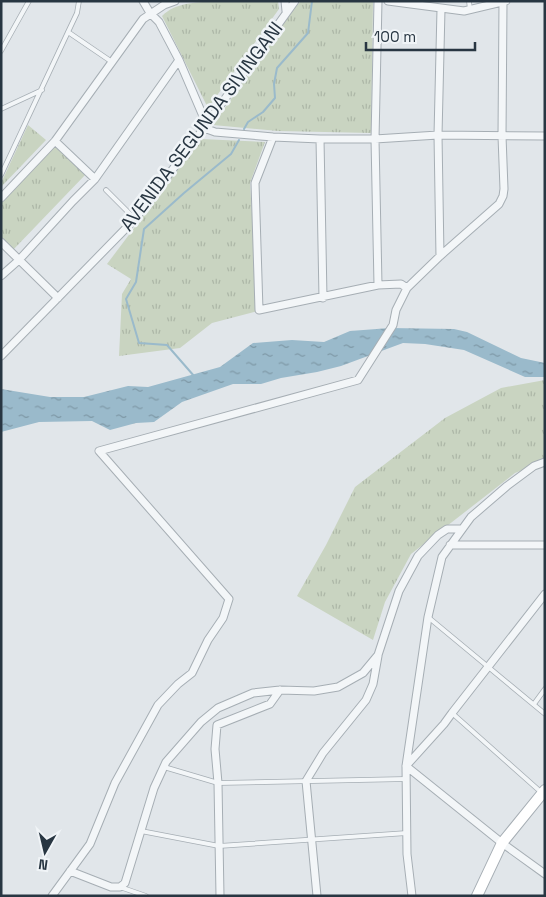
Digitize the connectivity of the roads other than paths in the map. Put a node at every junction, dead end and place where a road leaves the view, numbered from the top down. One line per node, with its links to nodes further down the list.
1 (29, 1): 16 (lane)
2 (79, 1): 15 (lane)
3 (143, 1): 14 (street)
4 (175, 1): 14 (street)
5 (285, 1): 13 (street)
6 (295, 1): 13 (street, AVENIDA SEGUNDA SIVINGANI)
7 (378, 1): 27 (street)
8 (470, 1): 12 (lane)
9 (391, 2): 11 (street)
10 (505, 2): 12 (street); 23 (street)
11 (441, 9): 12 (street); 22 (street)
12 (470, 10)
13 (286, 11): 21 (street, AVENIDA SEGUNDA SIVINGANI)
14 (150, 13): 17 (street); 18 (street)
15 (68, 32): 18 (lane); 19 (lane)
16 (1, 51)
17 (179, 60): 21 (street); 30 (street)
18 (112, 62): 28 (street)
19 (42, 90): 20 (lane); 29 (lane)
20 (1, 109)
21 (204, 128): 25 (street); 33 (street, AVENIDA SEGUNDA SIVINGANI)
22 (438, 136): 23 (street); 27 (street); 35 (street)
23 (502, 136): 24 (street); 35 (street)
24 (545, 136)
25 (273, 137): 26 (street); 41 (street)
26 (320, 139): 27 (street); 41 (street)
27 (375, 139): 38 (street)
28 (55, 142): 30 (street); 32 (street)
29 (1, 175)
30 (95, 180): 36 (street)
31 (106, 190): 33 (lane)
32 (1, 198)
33 (135, 220): 40 (street, AVENIDA SEGUNDA SIVINGANI)
34 (1, 242): 36 (street)
35 (440, 256): 39 (street)
36 (19, 260): 37 (street); 40 (street)
37 (1, 276)
38 (378, 285): 39 (street); 41 (street)
39 (407, 288): 67 (street)
40 (58, 298): 42 (street, AVENIDA SEGUNDA SIVINGANI)
41 (323, 298)
42 (1, 356)
43 (545, 462): 44 (street)
44 (461, 529): 45 (street); 49 (street)
45 (450, 545): 46 (street); 48 (street)
46 (545, 546)
47 (545, 594): 50 (street)
48 (428, 617): 50 (lane); 56 (street)
49 (378, 655): 52 (street); 59 (street)
50 (488, 666): 53 (lane); 54 (street)
51 (545, 689): 53 (lane)
52 (280, 690): 57 (street); 60 (street)
53 (534, 704): 55 (lane)
54 (452, 713): 56 (street); 61 (lane)
55 (545, 714)
56 (406, 766): 58 (street); 65 (street)
57 (164, 767): 60 (lane); 62 (street)
58 (406, 779): 59 (lane); 63 (street)
59 (306, 781): 60 (lane); 64 (street)
60 (218, 783): 66 (street)
61 (544, 792): 65 (street)
62 (140, 830): 66 (lane); 69 (street)
63 (407, 833): 64 (lane); 74 (street)
64 (312, 840): 66 (lane); 73 (street)
65 (502, 843): 68 (street); 75 (street)
66 (219, 846): 72 (street)
67 (70, 871): 69 (street); 70 (street)
68 (545, 874)
69 (120, 887): 71 (lane)
70 (52, 896)
71 (146, 896)
72 (220, 896)
73 (317, 896)
74 (412, 896)
75 (477, 896)

